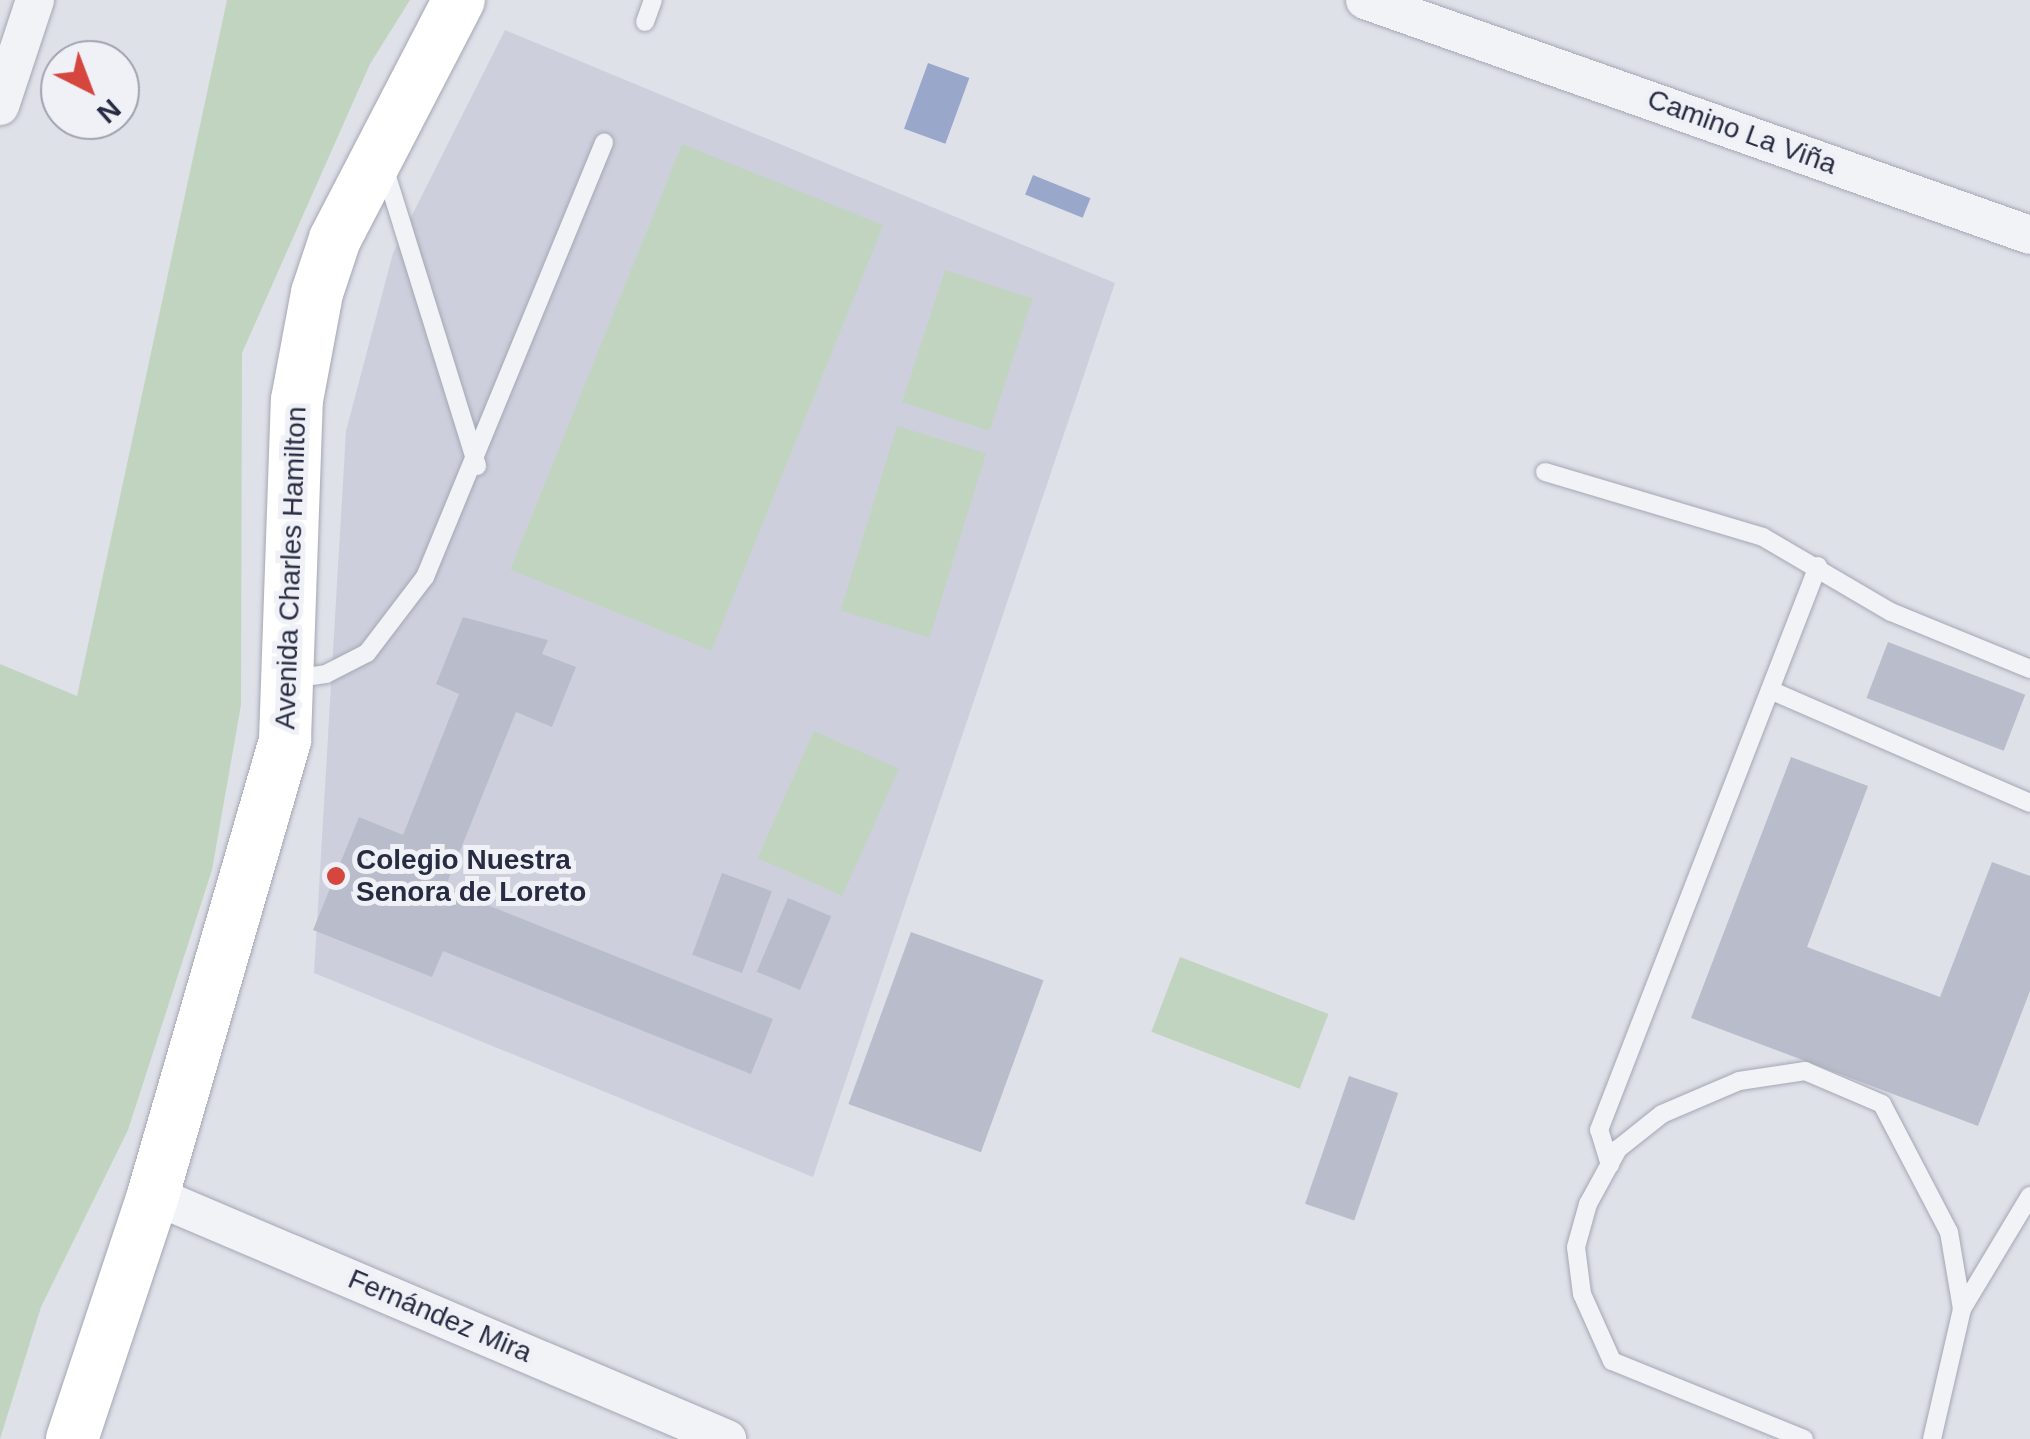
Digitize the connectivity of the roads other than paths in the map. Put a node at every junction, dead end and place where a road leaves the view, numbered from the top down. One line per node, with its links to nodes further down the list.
1 (35, 0): 7 (street)
2 (460, 0): 9 (street, Avenida Charles Hamilton)
3 (653, 0): 6 (lane)
4 (1365, 0): 5 (street, Camino La Viña)
5 (1459, 14): 10 (street, Camino La Viña)
6 (645, 22)
7 (0, 106)
8 (604, 142): 11 (lane)
9 (378, 151): 11 (lane); 15 (street, Avenida Charles Hamilton)
10 (2030, 234)
11 (476, 466): 15 (lane)
12 (1546, 472): 13 (lane)
13 (1818, 566): 14 (lane); 16 (lane)
14 (2030, 670)
15 (290, 679): 19 (street, Avenida Charles Hamilton)
16 (1770, 690): 17 (lane); 18 (lane)
17 (2030, 803)
18 (1610, 1165): 21 (lane); 24 (lane)
19 (153, 1194): 22 (street, Avenida Charles Hamilton); 23 (street, Fernández Mira)
20 (2030, 1196): 21 (lane)
21 (1962, 1309): 25 (lane)
22 (72, 1439)
23 (727, 1439)
24 (1804, 1439)
25 (1932, 1439)

